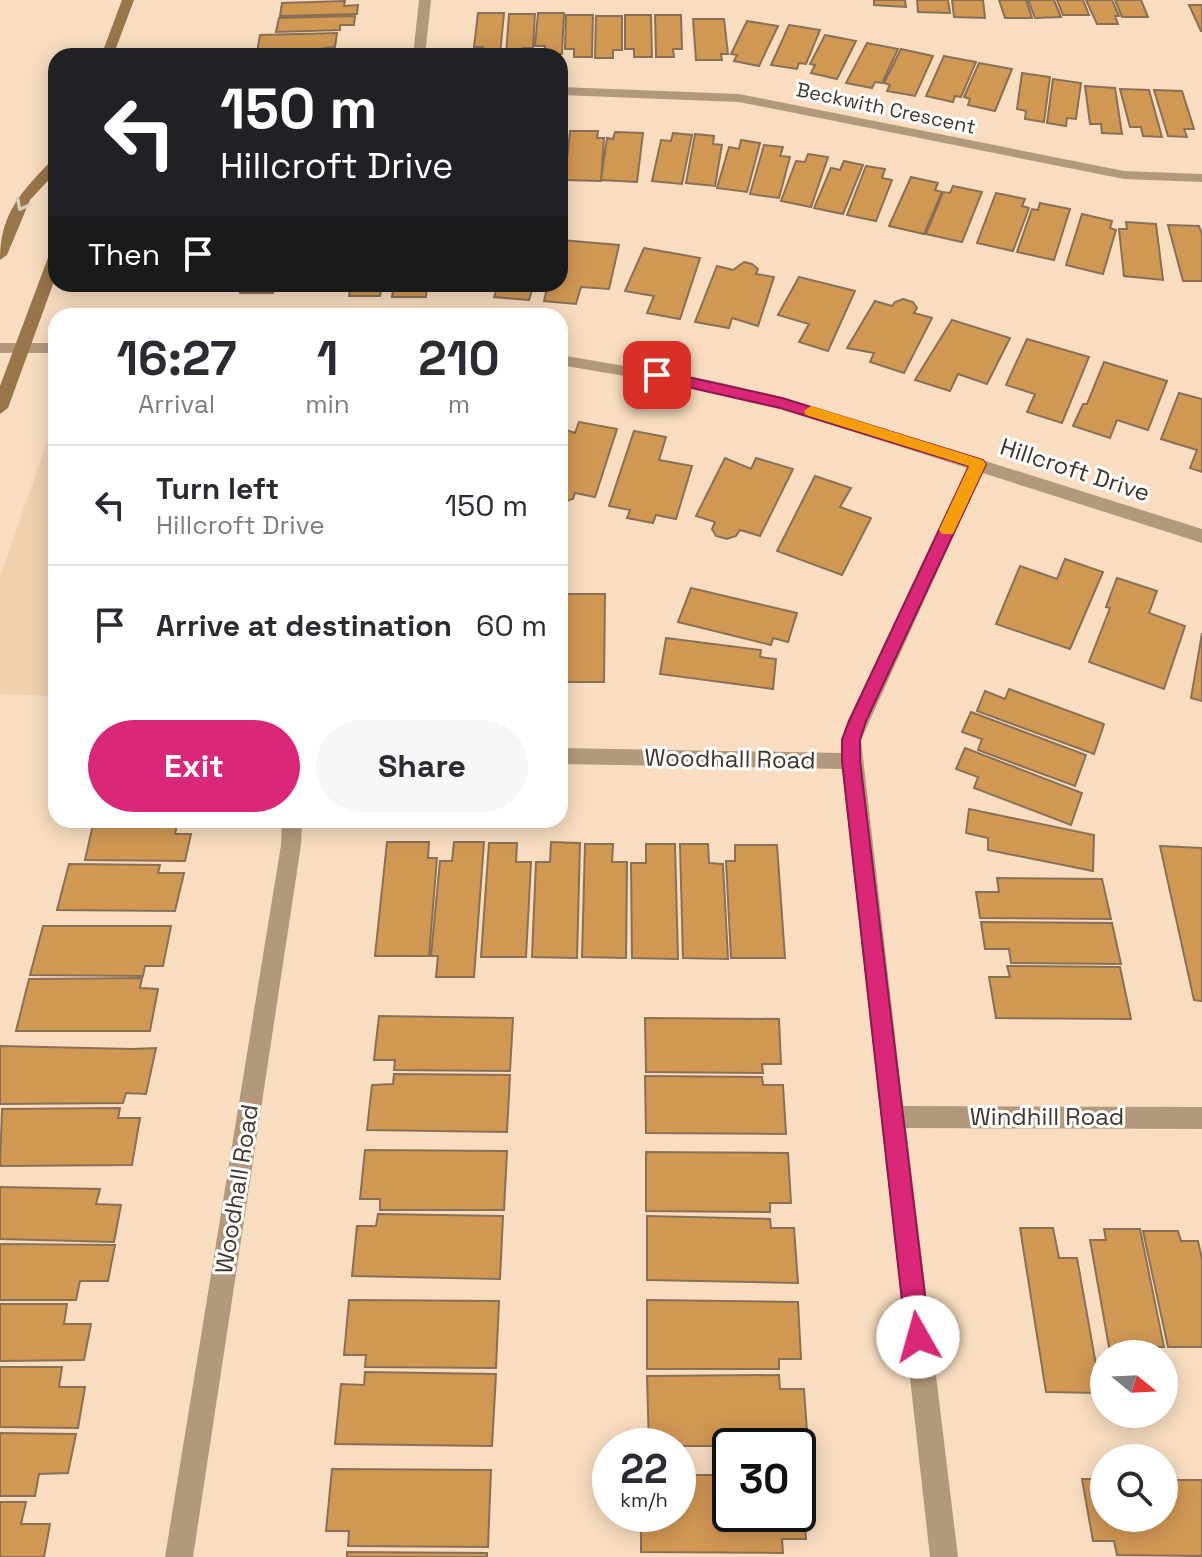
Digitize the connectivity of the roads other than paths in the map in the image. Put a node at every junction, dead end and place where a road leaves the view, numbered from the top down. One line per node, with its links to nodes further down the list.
1 (128, 0): 3 (main road)
2 (425, 0): 4 (street)
3 (110, 48)
4 (420, 48)
5 (568, 91): 7 (street, Beckwith Crescent)
6 (48, 172): 8 (main road, one-way to 8)
7 (1202, 178)
8 (0, 255)
9 (48, 276): 11 (main road)
10 (0, 348): 11 (street)
11 (21, 348): 12 (street); 14 (main road)
12 (48, 348)
13 (568, 361): 15 (street, Hillcroft Drive)
14 (0, 408)
15 (978, 464): 16 (street, Hillcroft Drive); 18 (street)
16 (1202, 536)
17 (568, 756): 18 (street, Woodhall Road)
18 (851, 761): 20 (street)
19 (292, 828): 22 (street, Woodhall Road)
20 (892, 1117): 21 (street, Windhill Road); 23 (street)
21 (1202, 1118)
22 (179, 1557)
23 (944, 1557)

